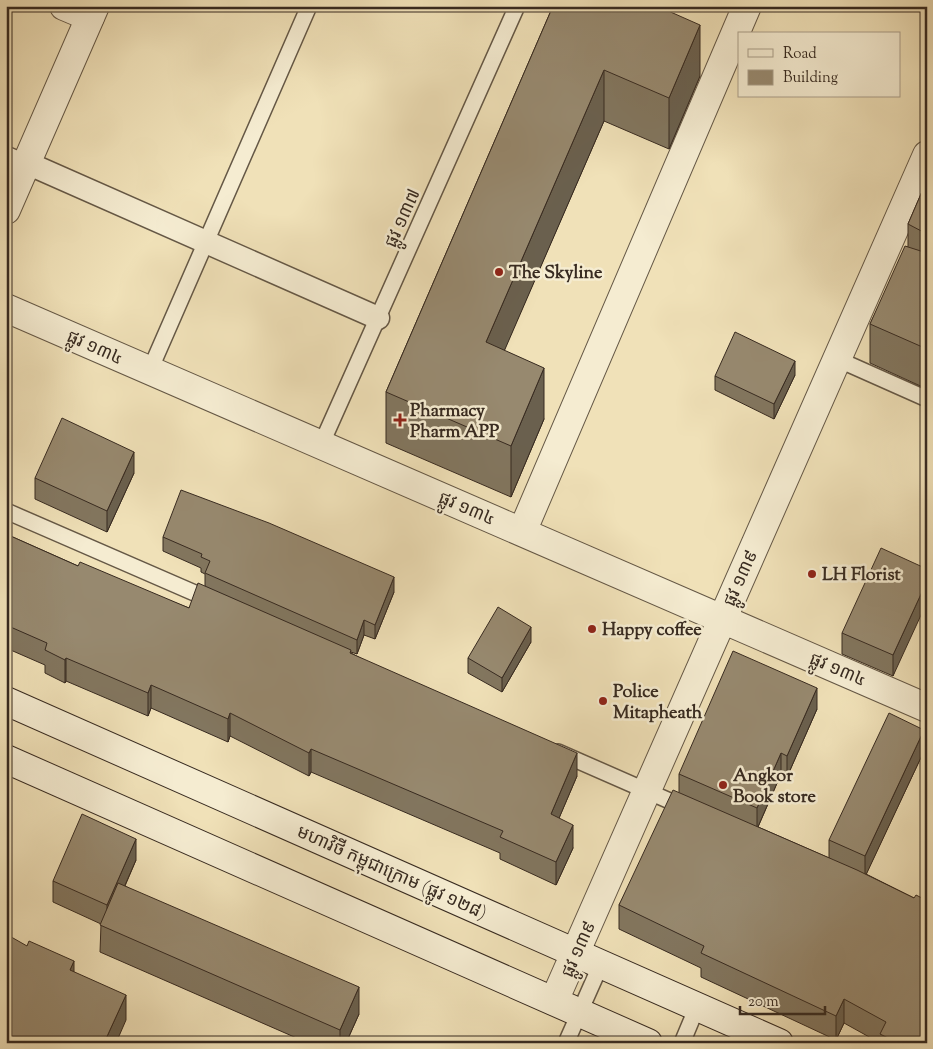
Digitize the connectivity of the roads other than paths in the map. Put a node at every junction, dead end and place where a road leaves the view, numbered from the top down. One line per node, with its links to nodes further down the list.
1 (64, 6): 5 (street)
2 (309, 6): 9 (lane)
3 (517, 6): 11 (lane, ផ្លូវ ១៣៧)
4 (747, 6): 17 (street)
5 (92, 12): 7 (street)
6 (927, 155): 12 (street, ផ្លូវ ១៣៩)
7 (16, 158): 8 (street); 9 (street)
8 (6, 210)
9 (206, 242): 11 (street); 13 (lane)
10 (6, 308): 13 (street, ផ្លូវ ១៣៤)
11 (378, 318): 15 (lane, ផ្លូវ ១៣៧)
12 (837, 359): 14 (lane); 19 (street, ផ្លូវ ១៣៩)
13 (150, 370): 15 (street, ផ្លូវ ១៣៤)
14 (927, 399)
15 (321, 445): 17 (street, ផ្លូវ ១៣៤)
16 (6, 511): 18 (lane)
17 (522, 532): 19 (street, ផ្លូវ ១៣៤)
18 (226, 607)
19 (722, 619): 21 (street, ផ្លូវ ១៣៤); 24 (street, ផ្លូវ ១៣៩)
20 (6, 701): 26 (street, មហាវិថី កម្ពុជាក្រោម (ផ្លូវ ១២៨))
21 (927, 708)
22 (546, 747): 24 (lane)
23 (6, 759): 28 (street)
24 (647, 791): 25 (lane); 26 (street, ផ្លូវ ១៣៩)
25 (701, 814)
26 (576, 953): 27 (street, មហាវិថី កម្ពុជាក្រោម (ផ្លូវ ១២៨)); 28 (street, ផ្លូវ ១៣៩)
27 (601, 964): 29 (street, មហាវិថី កម្ពុជាក្រោម (ផ្លូវ ១២៨)); 30 (lane)
28 (554, 1001): 30 (street)
29 (697, 1007): 33 (lane); 34 (street, មហាវិថី កម្ពុជាក្រោម (ផ្លូវ ១២៨))
30 (580, 1012): 31 (lane); 32 (street)
31 (566, 1043)
32 (648, 1043)
33 (682, 1043)
34 (778, 1043)

